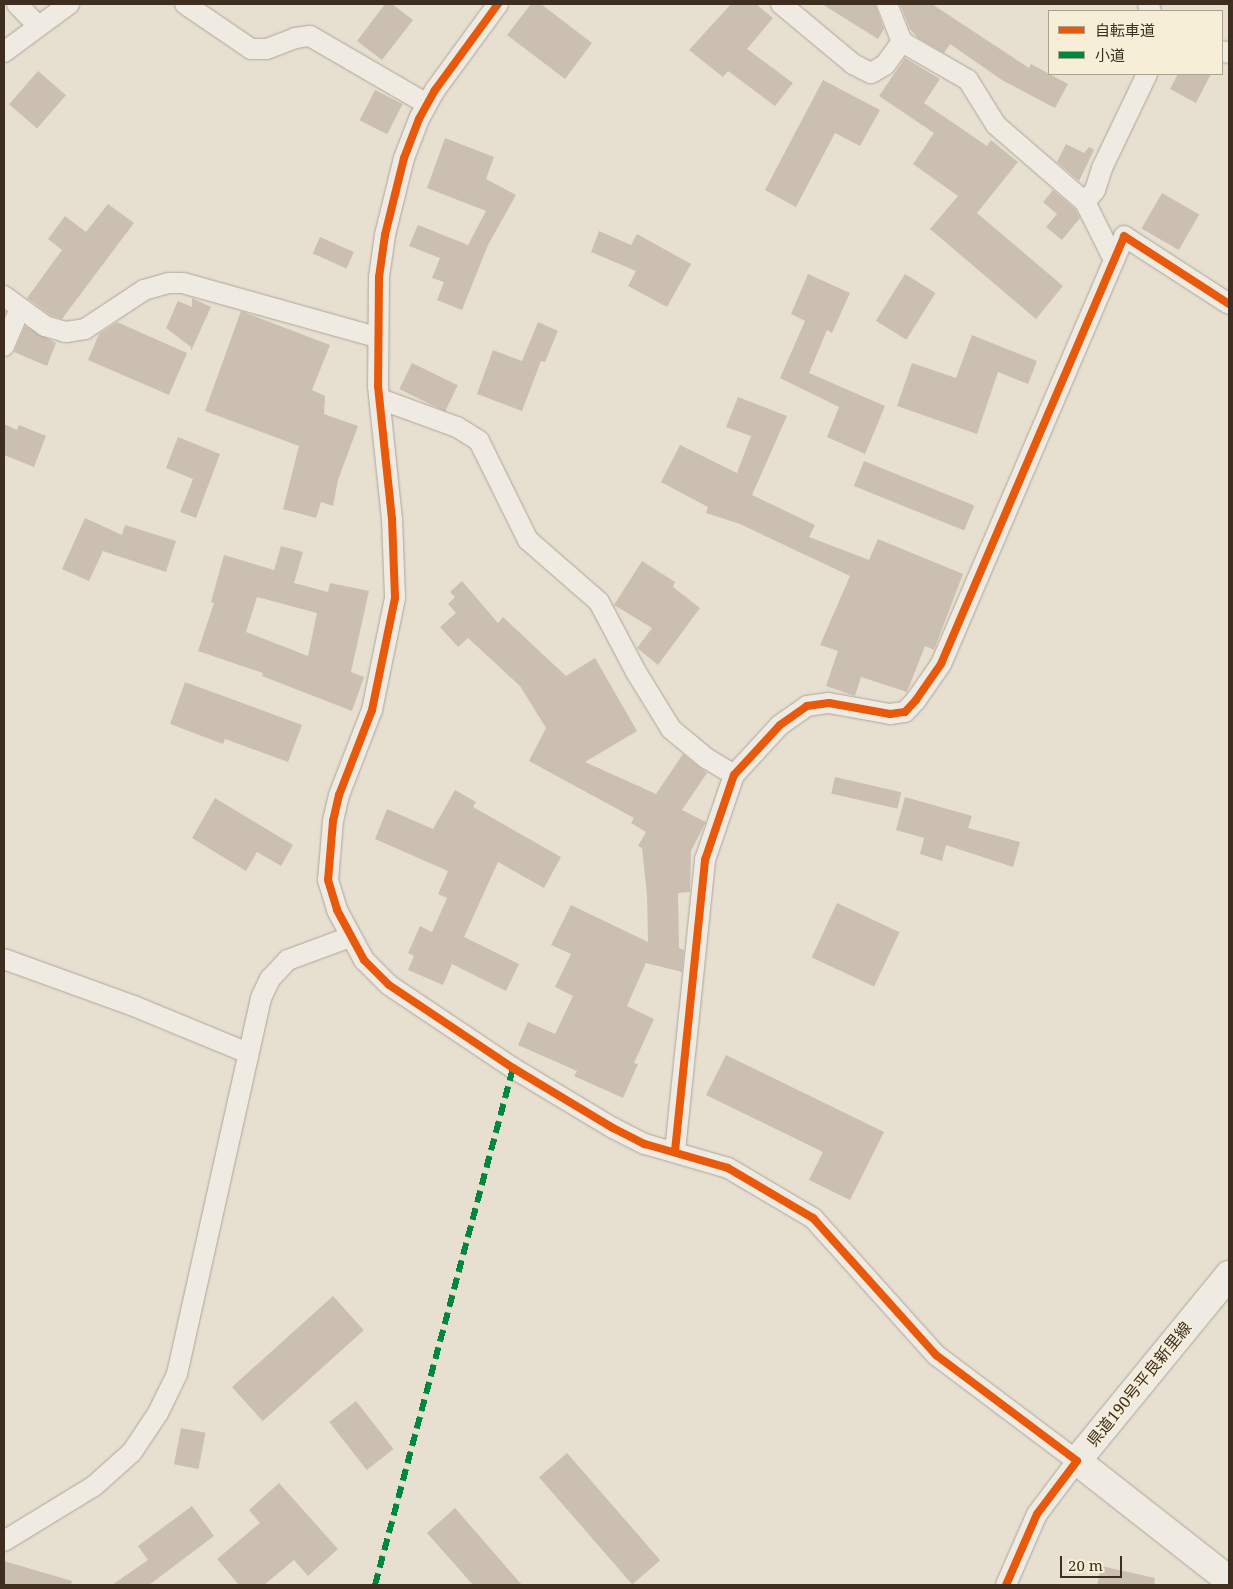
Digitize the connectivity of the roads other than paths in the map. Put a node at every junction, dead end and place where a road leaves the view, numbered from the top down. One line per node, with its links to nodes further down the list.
1 (17, 4): 7 (street)
2 (68, 4): 7 (street)
3 (184, 4): 11 (street)
4 (498, 4): 11 (street)
5 (781, 4): 8 (street)
6 (887, 4): 8 (street)
7 (38, 26): 9 (street)
8 (902, 42): 12 (street)
9 (4, 52)
10 (1147, 75): 12 (street)
11 (427, 104): 17 (street)
12 (1085, 202): 13 (street)
13 (1114, 260): 15 (street); 20 (street)
14 (4, 296): 16 (street)
15 (1229, 304)
16 (20, 310): 17 (street); 18 (street)
17 (377, 337): 19 (street)
18 (4, 346)
19 (380, 399): 20 (street); 21 (street)
20 (734, 775): 24 (street)
21 (350, 937): 23 (street); 24 (street)
22 (4, 959): 23 (street)
23 (248, 1053): 27 (street)
24 (675, 1151): 26 (street)
25 (1229, 1275): 26 (main road, 県道190号平良新里線)
26 (1077, 1461): 28 (main road, 県道190号平良新里線); 29 (street)
27 (4, 1541)
28 (1229, 1580)
29 (1006, 1585)

